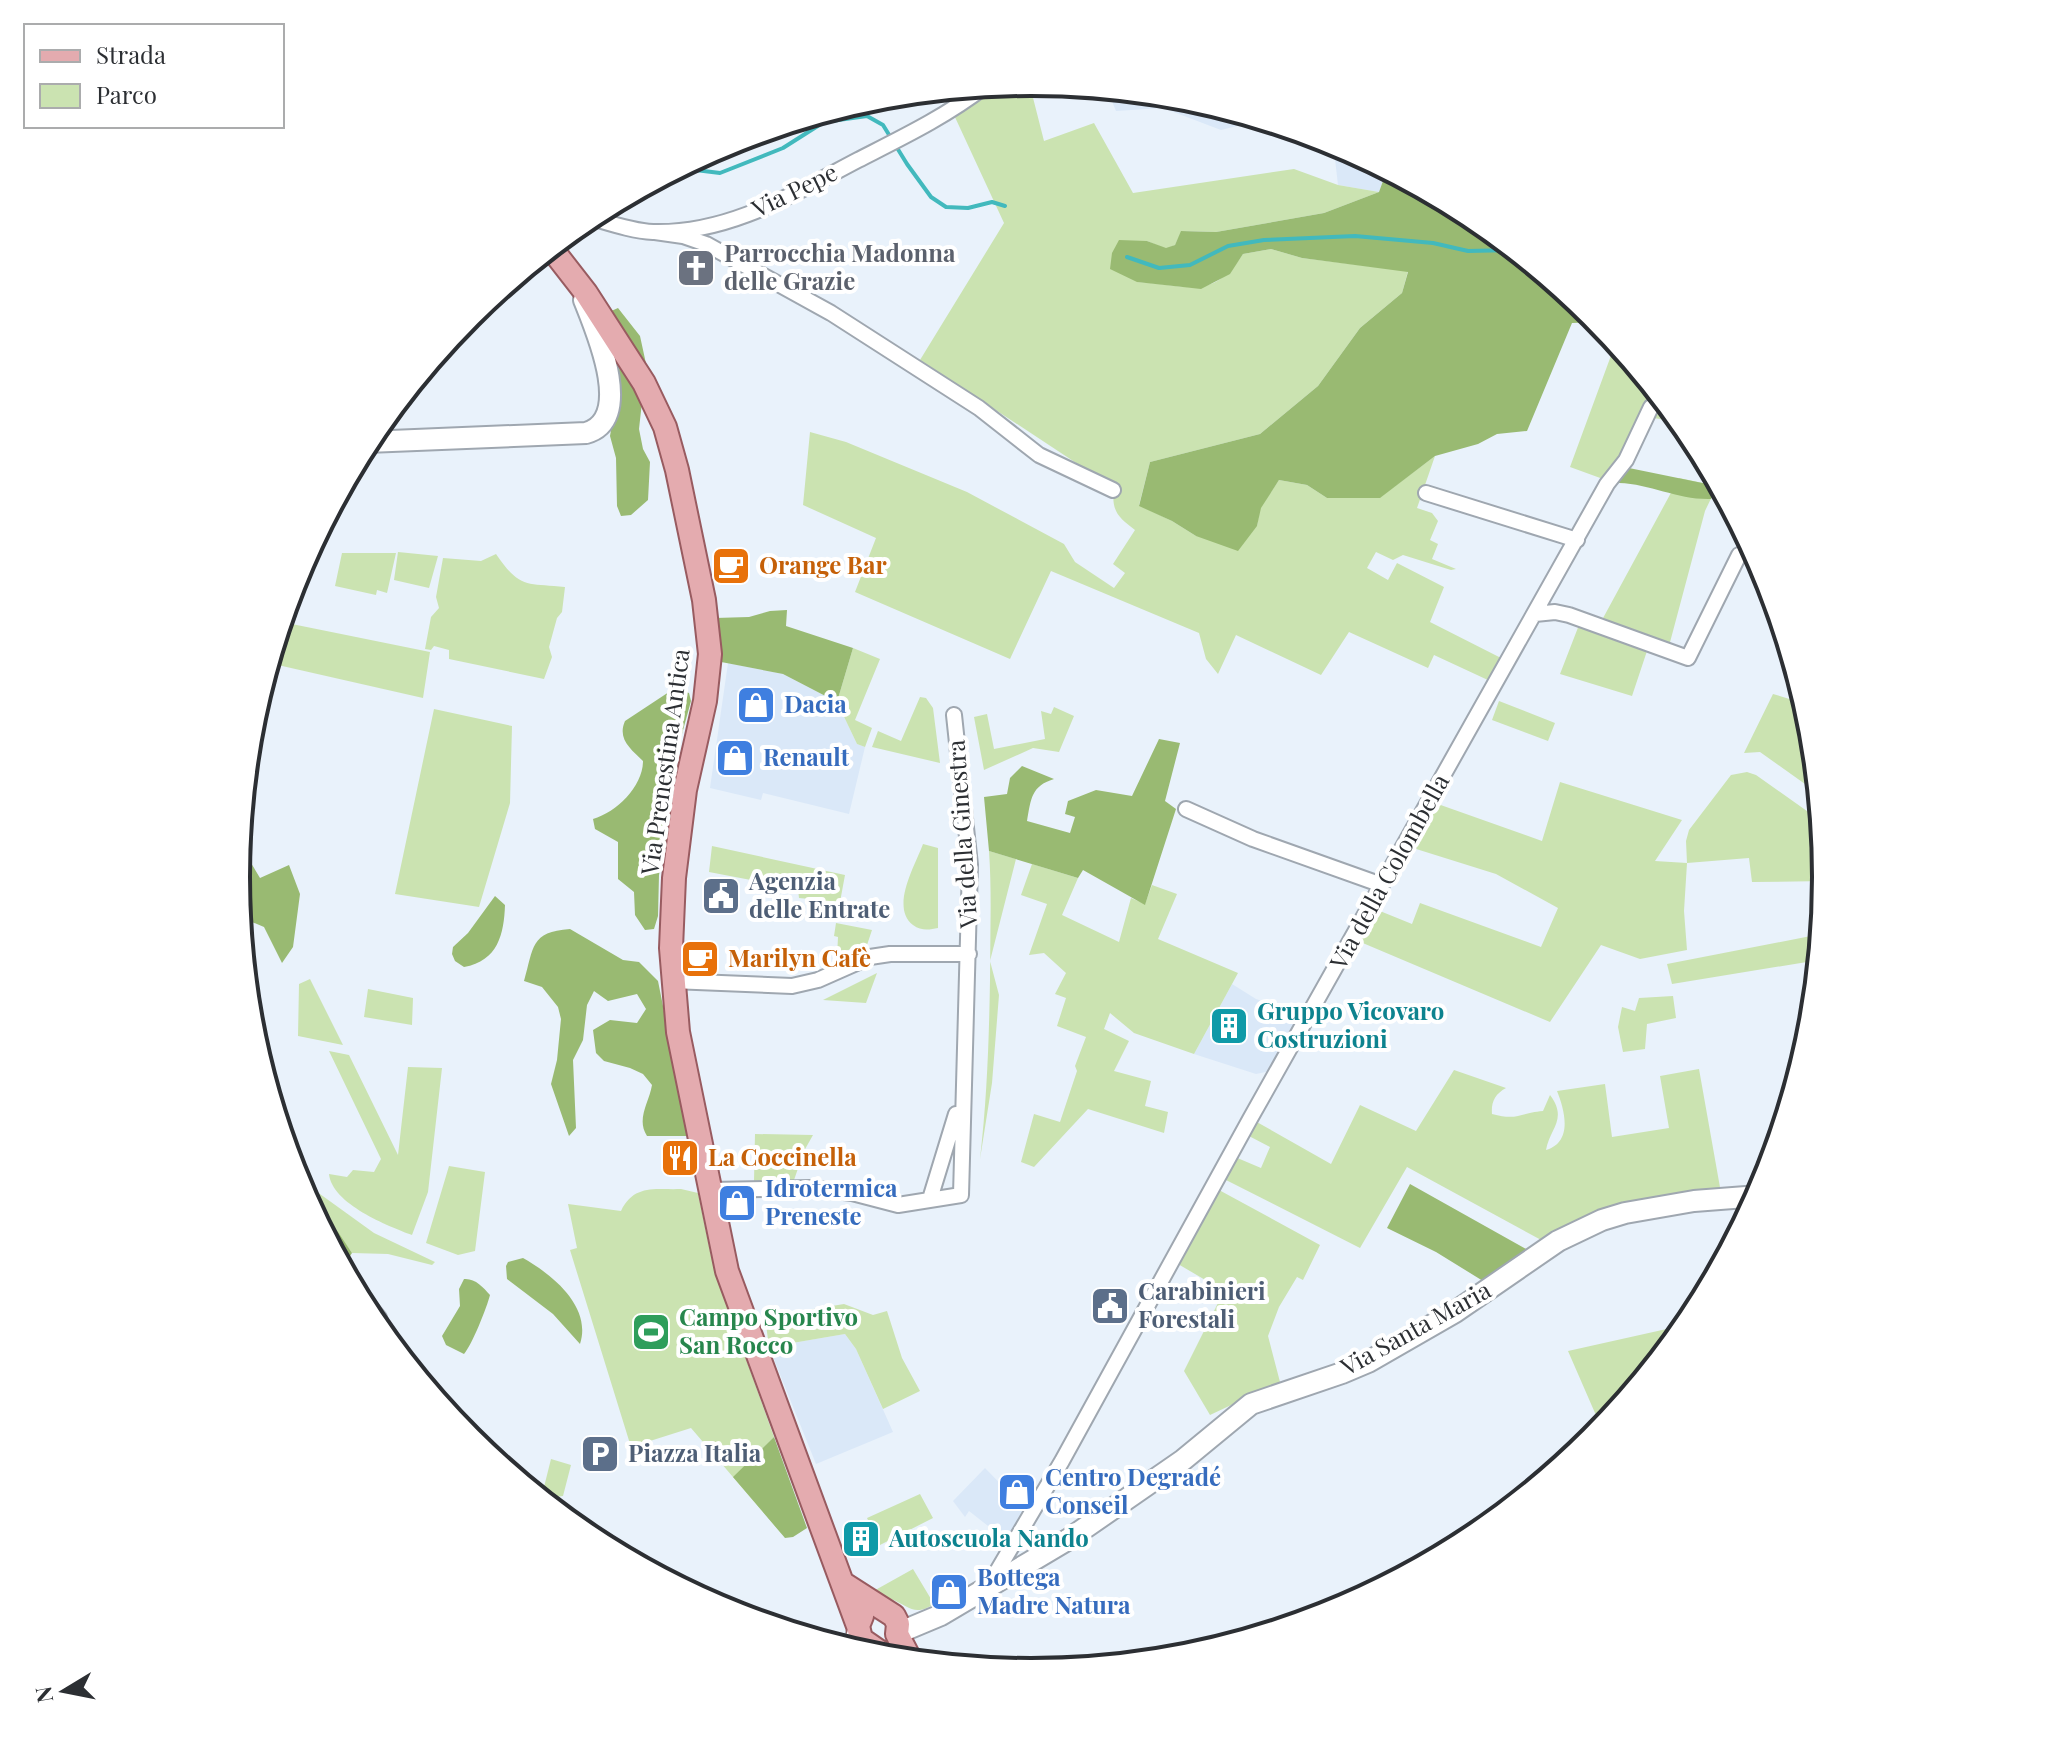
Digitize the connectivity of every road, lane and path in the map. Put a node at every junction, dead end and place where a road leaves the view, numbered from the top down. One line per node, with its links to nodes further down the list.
1 (966, 99): 3 (street, Via Pepe)
2 (608, 221): 3 (street, Via Pepe)
3 (655, 232): 8 (street)
4 (557, 256): 5 (main road, Via Prenestina Antica)
5 (575, 278): 7 (street); 17 (main road, Via Prenestina Antica)
6 (1651, 407): 10 (street, Via della Colombella)
7 (383, 441)
8 (1113, 490)
9 (1426, 493): 10 (street)
10 (1577, 540): 12 (street, Via della Colombella)
11 (1739, 555): 12 (street)
12 (1535, 614): 15 (street, Via della Colombella)
13 (954, 715): 16 (street, Via della Ginestra)
14 (1186, 809): 15 (street)
15 (1382, 885): 23 (street, Via della Colombella)
16 (969, 954): 17 (street, Via della Ginestra); 18 (street, Via della Ginestra)
17 (672, 981): 19 (main road, Via Prenestina Antica)
18 (962, 1095): 21 (street, Via della Ginestra); 21 (street, Via della Ginestra)
19 (710, 1190): 21 (street, Via della Ginestra); 22 (main road, Via Prenestina Antica)
20 (1744, 1197): 23 (street, Via Santa Maria)
21 (930, 1199)
22 (844, 1584): 24 (main road); 27 (main road, Via Prenestina Antica)
23 (987, 1588): 25 (street, Via Santa Maria)
24 (885, 1610): 25 (street); 26 (main road); 28 (main road)
25 (933, 1619): 26 (street, Via Santa Maria)
26 (898, 1633): 29 (main road); 30 (main road)
27 (862, 1640)
28 (863, 1640)
29 (888, 1645)
30 (905, 1648)

